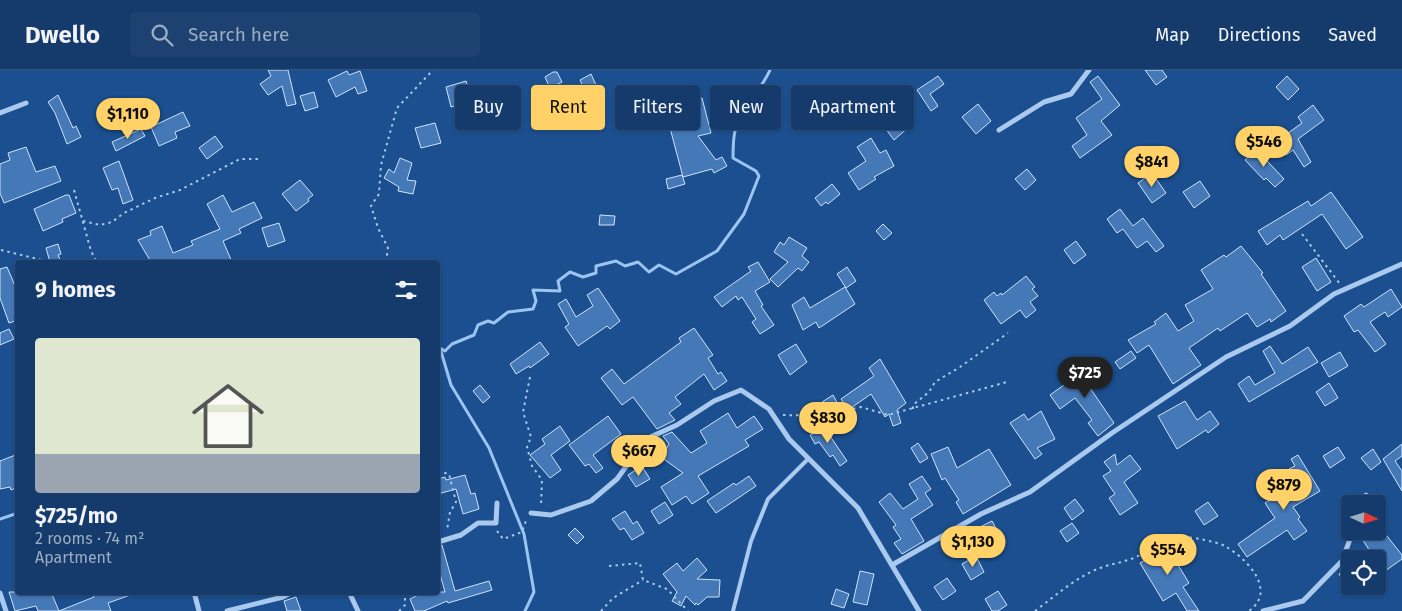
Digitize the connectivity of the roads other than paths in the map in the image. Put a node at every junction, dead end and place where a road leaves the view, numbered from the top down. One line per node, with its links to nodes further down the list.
1 (1089, 70): 4 (street)
2 (26, 102): 3 (street)
3 (0, 114)
4 (1000, 130)
5 (1402, 264): 11 (street)
6 (808, 459): 8 (street); 11 (street); 20 (lane)
7 (497, 503): 10 (street)
8 (531, 513)
9 (1350, 540): 22 (street)
10 (440, 542)
11 (892, 565): 21 (street)
12 (0, 593): 16 (street)
13 (195, 595): 17 (street)
14 (287, 595): 18 (street)
15 (350, 595): 19 (street)
16 (6, 611)
17 (199, 611)
18 (227, 611)
19 (358, 611)
20 (733, 611)
21 (919, 611)
22 (1263, 611)

